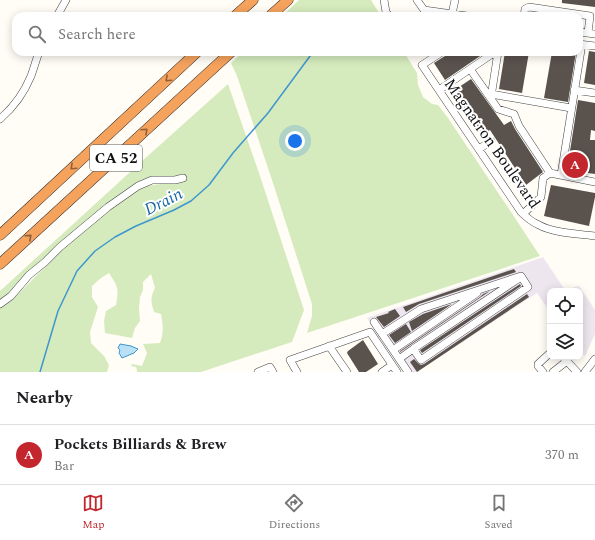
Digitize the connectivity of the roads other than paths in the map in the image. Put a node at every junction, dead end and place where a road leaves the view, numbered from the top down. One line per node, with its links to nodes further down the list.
1 (66, 0): 7 (street)
2 (253, 0): 8 (highway)
3 (288, 0): 9 (highway)
4 (384, 0): 10 (street)
5 (417, 0): 11 (street)
6 (455, 0): 12 (street)
7 (59, 12)
8 (240, 12)
9 (274, 12)
10 (386, 12)
11 (425, 12)
12 (458, 12)
13 (525, 12): 14 (street)
14 (563, 12)
15 (583, 15): 16 (street)
16 (592, 33)
17 (583, 44): 18 (street)
18 (595, 46)
19 (38, 56): 32 (street)
20 (193, 56): 39 (highway, CA 52, one-way to 39)
21 (227, 56): 44 (highway, CA 52, one-way to 21)
22 (436, 56): 27 (street, Magnatron Boulevard)
23 (489, 56): 26 (street)
24 (497, 56): 30 (street)
25 (578, 56): 28 (street)
26 (470, 69): 27 (street); 30 (street)
27 (440, 90): 34 (street, Magnatron Boulevard)
28 (574, 90): 29 (street); 31 (street)
29 (595, 93)
30 (491, 97): 31 (street); 35 (street)
31 (572, 108): 36 (street)
32 (0, 119)
33 (491, 141): 34 (street)
34 (479, 149): 40 (street, Magnatron Boulevard)
35 (550, 174): 36 (street); 40 (street)
36 (561, 175): 38 (street)
37 (183, 178): 47 (street)
38 (595, 182)
39 (39, 198): 41 (highway); 42 (highway, CA 52)
40 (523, 214): 43 (street, Magnatron Boulevard)
41 (0, 229)
42 (0, 235)
43 (595, 236)
44 (0, 264)
45 (522, 277): 46 (street); 51 (street); 51 (street)
46 (485, 288): 49 (street); 52 (street)
47 (0, 304)
48 (374, 322): 49 (street)
49 (382, 334): 52 (street)
50 (330, 346): 58 (street); 61 (street); 62 (street)
51 (413, 349): 54 (street)
52 (393, 350): 54 (street)
53 (547, 356): 66 (street)
54 (399, 359): 65 (street)
55 (595, 359): 69 (street)
56 (564, 360): 67 (street)
57 (566, 360): 68 (street)
58 (392, 365): 63 (street); 64 (street)
59 (258, 372): 60 (street)
60 (273, 372)
61 (297, 372)
62 (347, 372)
63 (382, 372)
64 (397, 372)
65 (408, 372)
66 (542, 372)
67 (553, 372)
68 (577, 372)
69 (584, 372)

